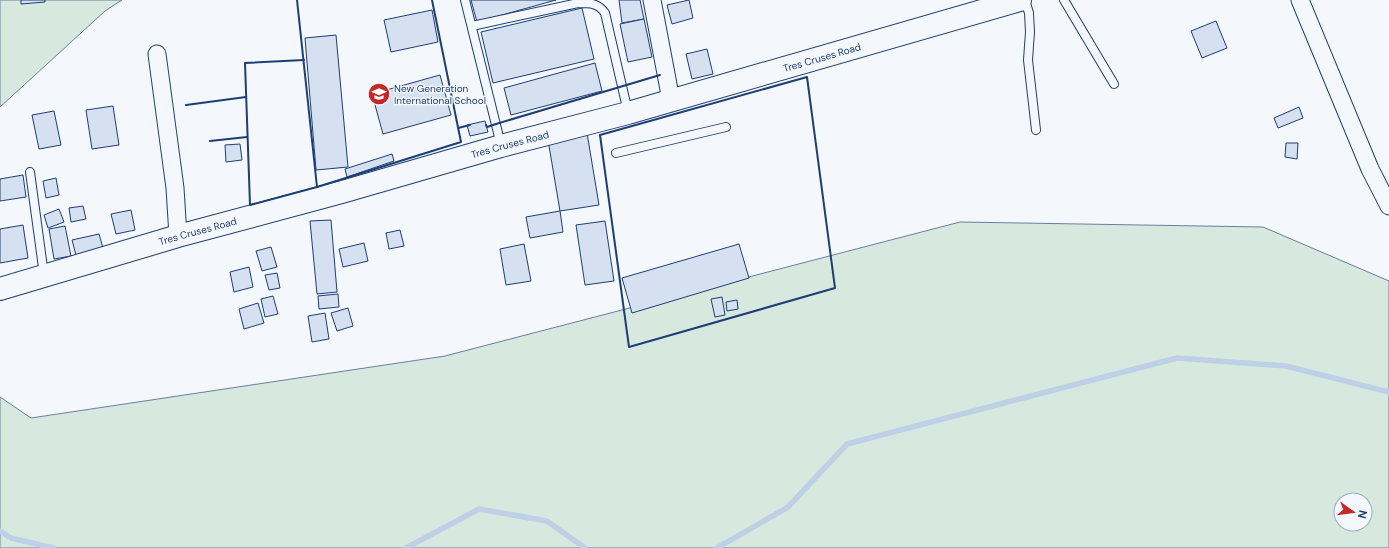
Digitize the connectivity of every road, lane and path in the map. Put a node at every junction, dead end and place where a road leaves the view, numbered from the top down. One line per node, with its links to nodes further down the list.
1 (465, 0): 7 (lane)
2 (652, 0): 10 (street)
3 (1020, 0): 10 (main road, Tres Cruses Road)
4 (1025, 0): 13 (lane)
5 (1064, 0): 9 (lane)
6 (1300, 0): 17 (street)
7 (472, 26): 11 (lane); 14 (lane)
8 (157, 54): 18 (street)
9 (1114, 84)
10 (671, 100): 11 (main road, Tres Cruses Road)
11 (628, 113): 14 (main road, Tres Cruses Road)
12 (726, 126): 15 (lane)
13 (1036, 130)
14 (501, 146): 18 (main road, Tres Cruses Road)
15 (616, 153)
16 (30, 172): 19 (lane)
17 (1389, 206)
18 (178, 236): 19 (main road, Tres Cruses Road)
19 (44, 276): 20 (main road, Tres Cruses Road)
20 (0, 289)

